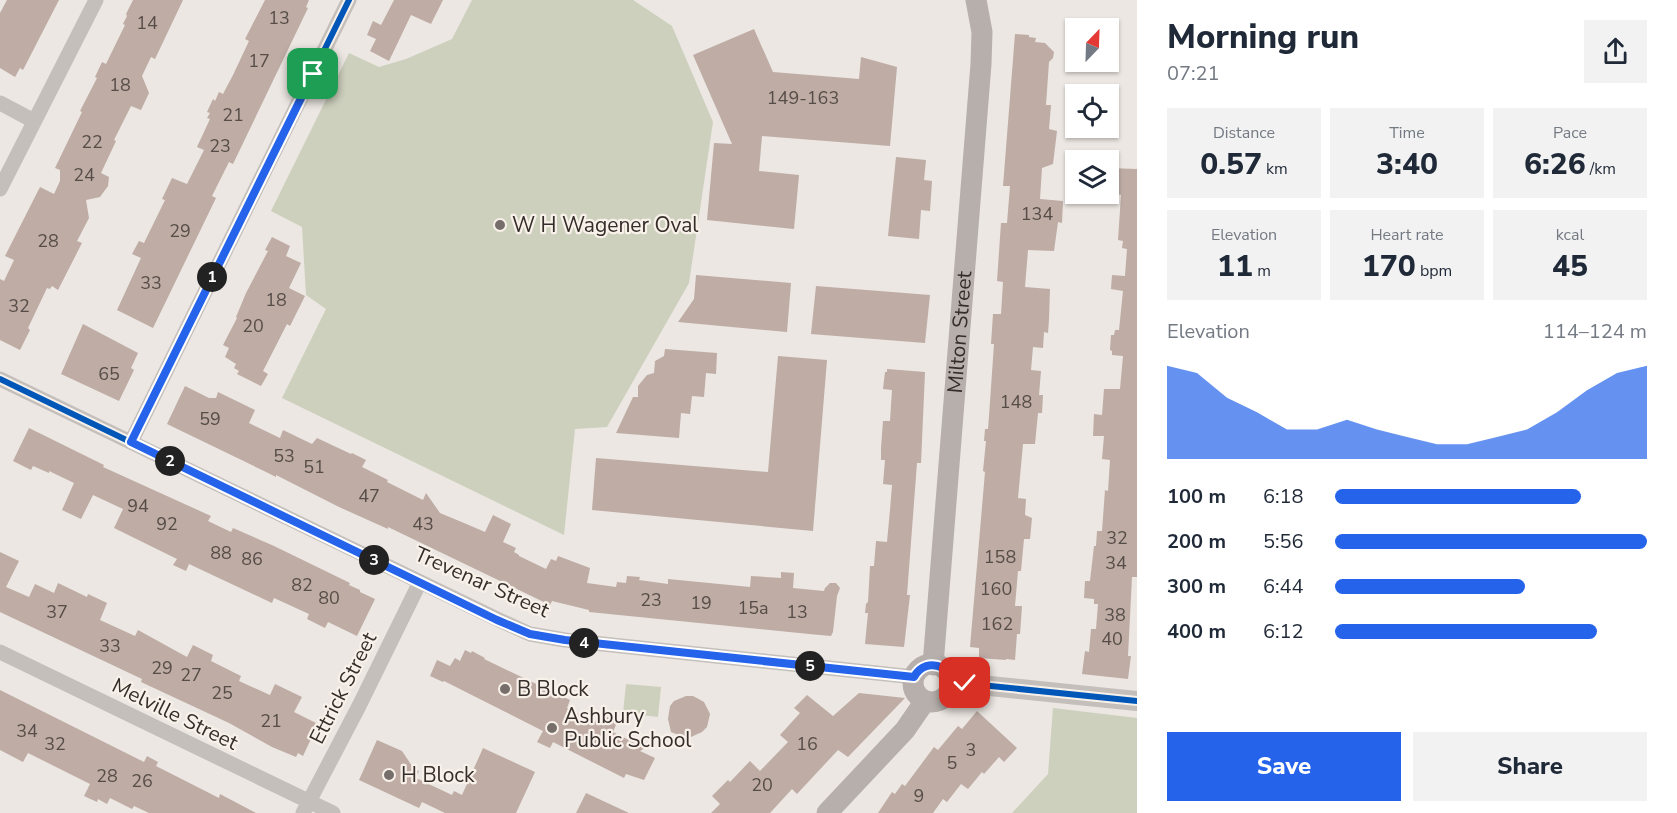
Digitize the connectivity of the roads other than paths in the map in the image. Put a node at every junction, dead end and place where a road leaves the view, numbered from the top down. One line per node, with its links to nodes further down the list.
1 (96, 0): 5 (street)
2 (349, 0): 8 (street)
3 (976, 0): 11 (main road, Milton Street)
4 (0, 103): 5 (street)
5 (34, 121): 6 (street)
6 (0, 189)
7 (0, 379): 8 (street, Trevenar Street)
8 (131, 442): 9 (street, Trevenar Street)
9 (420, 582): 12 (street, Trevenar Street); 16 (street, Ettrick Street)
10 (0, 652): 16 (street, Melville Street)
11 (933, 665): 12 (main road); 13 (main road)
12 (914, 677): 14 (main road)
13 (951, 682): 14 (main road); 15 (street)
14 (925, 701): 18 (main road)
15 (1137, 701)
16 (306, 807): 17 (street, Melville Street)
17 (333, 813)
18 (828, 813)

